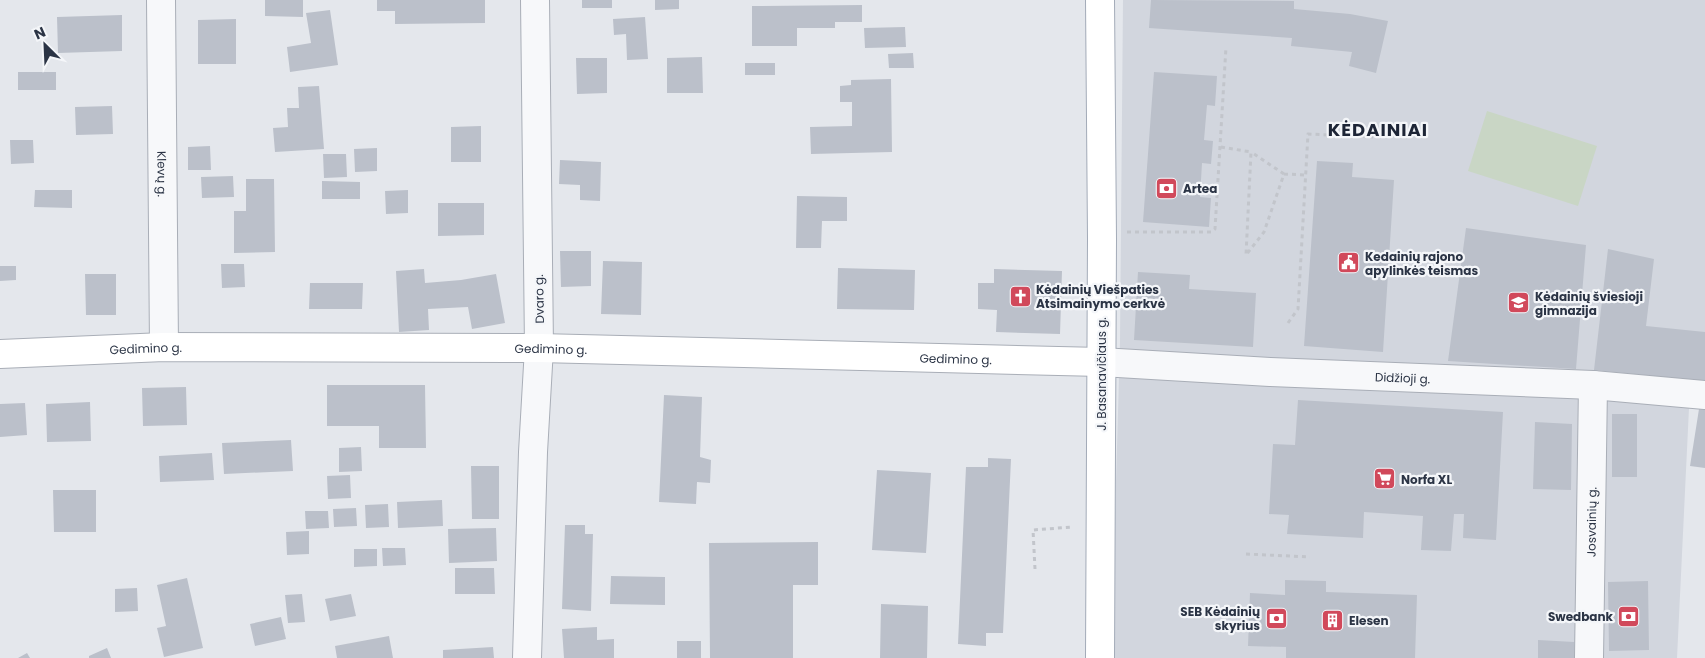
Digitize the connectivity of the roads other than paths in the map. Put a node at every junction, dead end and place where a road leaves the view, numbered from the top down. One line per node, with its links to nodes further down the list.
1 (161, 0): 4 (street, Klevų g.)
2 (535, 0): 5 (street, Dvaro g.)
3 (1100, 0): 7 (main road, J. Basanavičiaus g.)
4 (164, 347): 5 (main road, Gedimino g.); 6 (main road, Gedimino g.)
5 (539, 348): 7 (main road, Gedimino g.); 10 (street, Dvaro g.)
6 (0, 354)
7 (1101, 362): 8 (street, Didžioji g.); 11 (main road, J. Basanavičiaus g.)
8 (1594, 384): 9 (street, Didžioji g.); 12 (street, Josvainių g.)
9 (1705, 394)
10 (527, 658)
11 (1100, 658)
12 (1589, 658)

